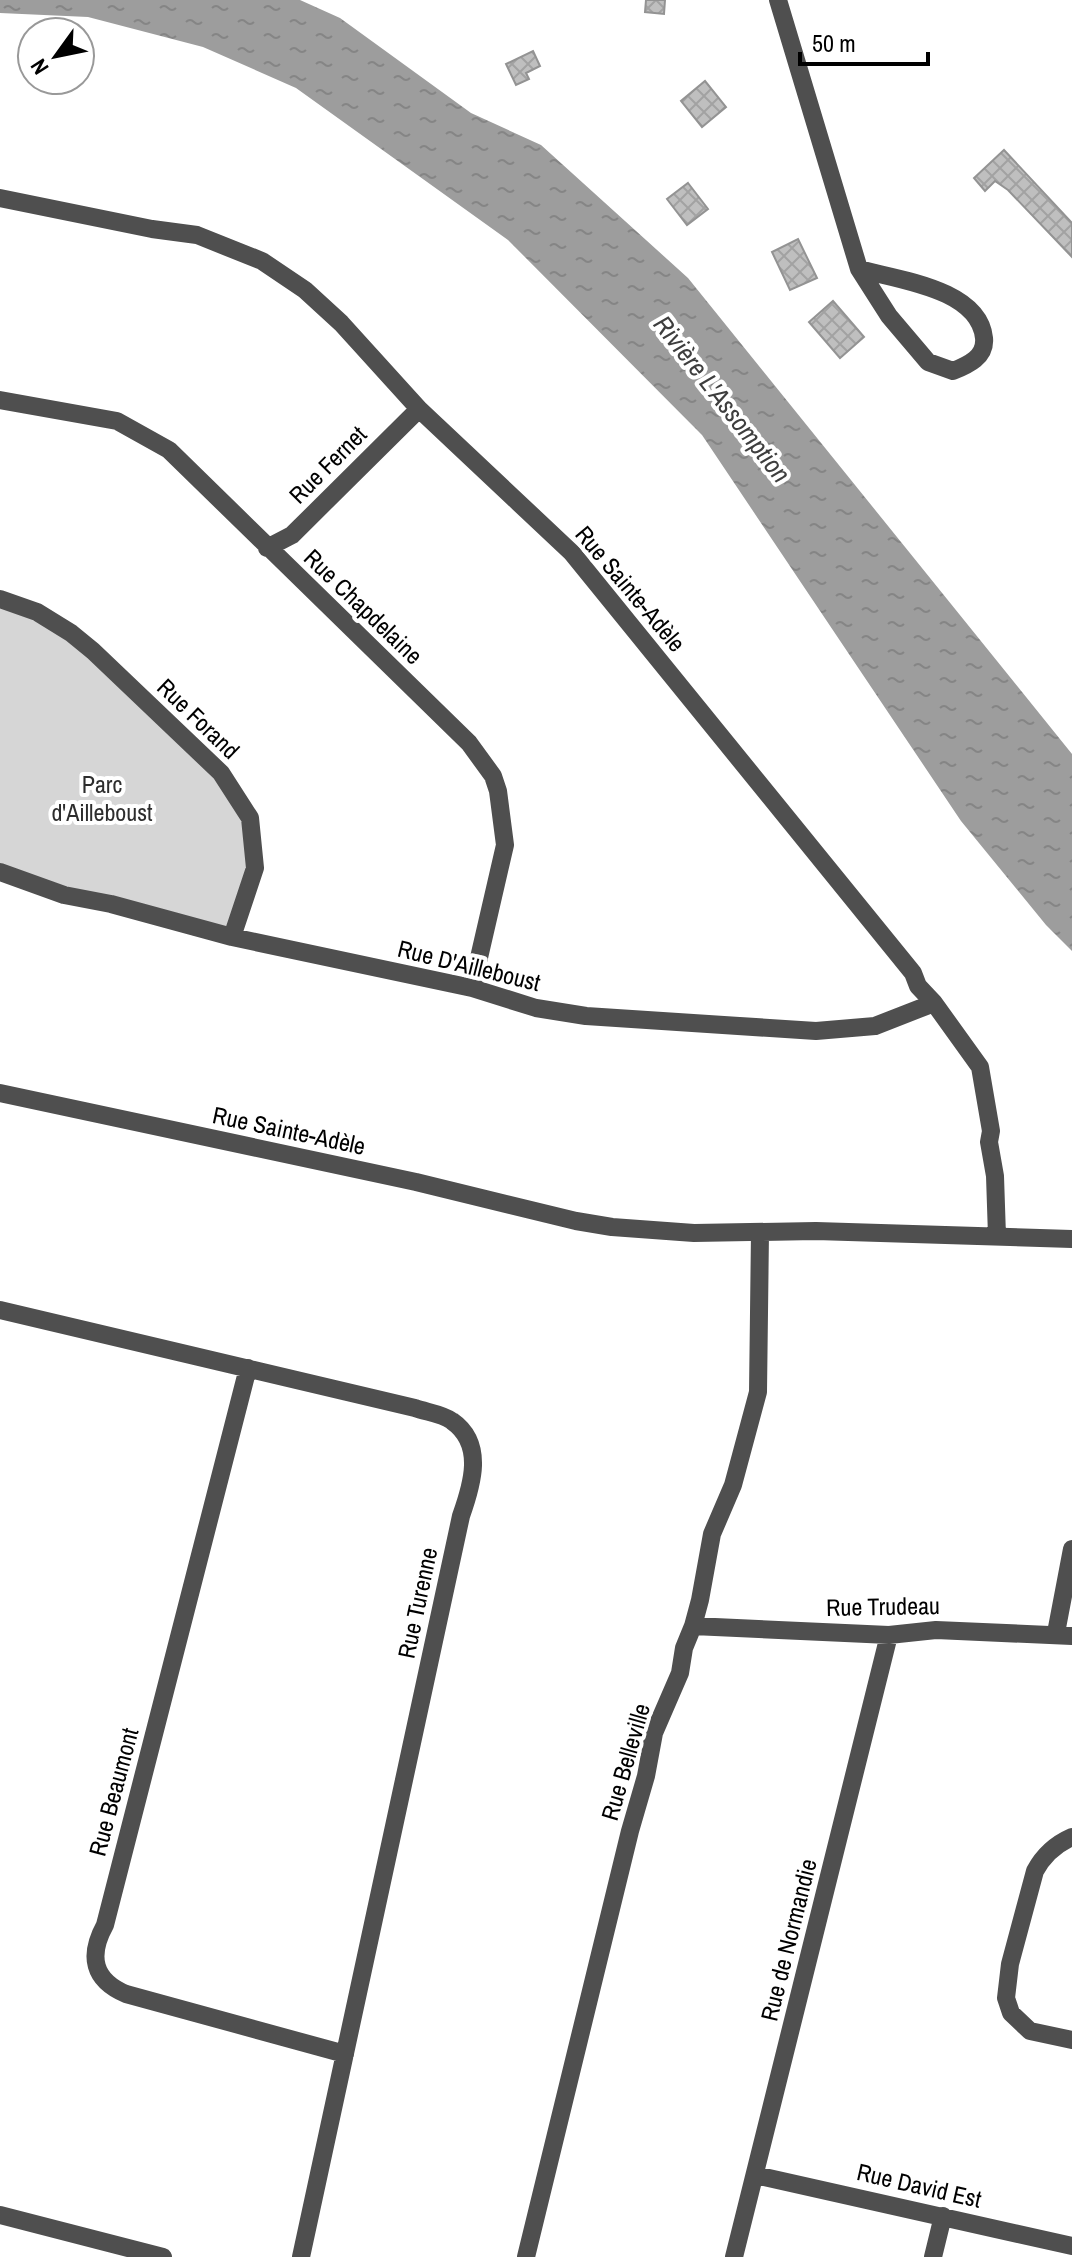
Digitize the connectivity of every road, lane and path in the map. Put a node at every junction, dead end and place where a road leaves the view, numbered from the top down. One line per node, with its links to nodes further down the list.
1 (778, 0): 3 (street)
2 (0, 198): 5 (street, Rue Sainte-Adèle)
3 (859, 269): 3 (street)
4 (0, 400): 6 (street, Rue Chapdelaine)
5 (419, 409): 6 (street, Rue Fernet); 11 (street, Rue Sainte-Adèle)
6 (267, 548): 10 (street, Rue Chapdelaine)
7 (0, 599): 9 (street, Rue Forand)
8 (0, 872): 9 (street, Rue D'Ailleboust)
9 (232, 937): 10 (street, Rue D'Ailleboust)
10 (472, 988): 11 (street, Rue D'Ailleboust)
11 (934, 1003): 14 (street, Rue Sainte-Adèle)
12 (0, 1093): 13 (street, Rue Sainte-Adèle)
13 (760, 1233): 14 (street, Rue Sainte-Adèle); 19 (street, Rue Belleville)
14 (997, 1236): 15 (street, Rue Sainte-Adèle)
15 (1072, 1239)
16 (0, 1310): 17 (street, Rue Turenne)
17 (248, 1368): 24 (street, Rue Turenne); 24 (street, Rue Beaumont)
18 (1072, 1549): 20 (street)
19 (693, 1626): 21 (street, Rue Trudeau); 31 (street, Rue Belleville)
20 (1064, 1634): 21 (street, Rue Trudeau)
21 (889, 1635): 25 (street, Rue de Normandie)
22 (1072, 1837): 23 (street)
23 (1072, 2040)
24 (345, 2054): 30 (street, Rue Turenne)
25 (755, 2175): 27 (street, Rue David Est); 32 (street, Rue de Normandie)
26 (0, 2215): 29 (street)
27 (943, 2216): 28 (street, Rue David Est); 33 (street)
28 (1072, 2246)
29 (163, 2257)
30 (301, 2257)
31 (526, 2257)
32 (734, 2257)
33 (933, 2257)

